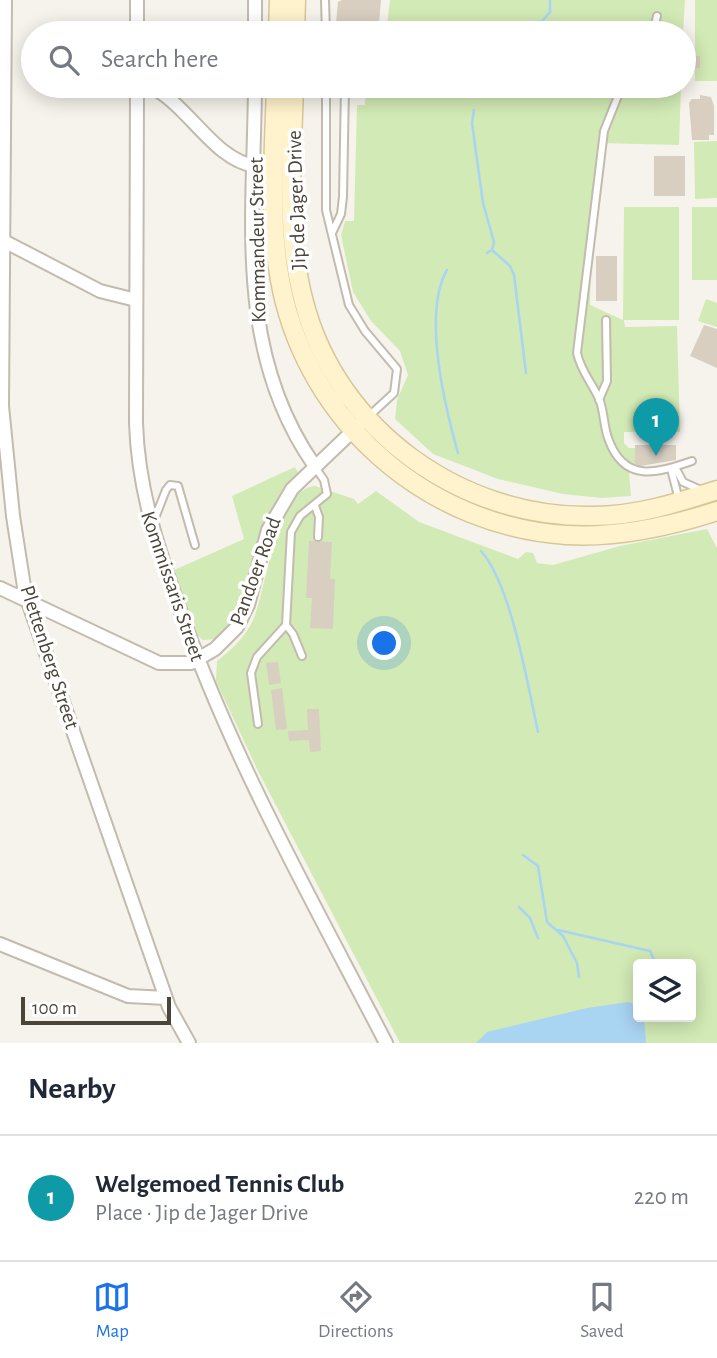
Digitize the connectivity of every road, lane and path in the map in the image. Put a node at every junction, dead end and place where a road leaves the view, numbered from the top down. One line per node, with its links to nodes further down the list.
1 (5, 0): 24 (street, Plettenberg Street)
2 (137, 0): 8 (street)
3 (255, 0): 9 (street)
4 (279, 0): 10 (main road)
5 (296, 0): 11 (main road)
6 (324, 0): 12 (lane)
7 (657, 16): 13 (lane)
8 (137, 21)
9 (255, 21)
10 (278, 21)
11 (295, 21)
12 (325, 21)
13 (656, 21)
14 (136, 98): 25 (street, Kommissaris Street)
15 (169, 98): 22 (street)
16 (255, 98): 22 (street, Kommandeur Street)
17 (276, 98): 29 (main road, Jip de Jager Drive)
18 (294, 98): 28 (main road, Jip de Jager Drive)
19 (326, 98): 23 (lane)
20 (345, 98): 23 (lane)
21 (617, 98): 27 (lane)
22 (255, 166): 31 (street, Kommandeur Street)
23 (332, 233): 28 (lane)
24 (2, 240): 25 (street); 41 (street, Plettenberg Street)
25 (136, 300): 37 (street, Kommissaris Street)
26 (606, 320): 27 (lane)
27 (599, 400): 32 (lane)
28 (367, 418): 29 (street, Pandoer Road); 33 (main road, Jip de Jager Drive)
29 (353, 430): 31 (street, Pandoer Road); 36 (main road, Jip de Jager Drive)
30 (692, 461): 32 (lane)
31 (314, 465): 35 (lane); 44 (street, Pandoer Road)
32 (673, 468): 33 (lane); 34 (lane)
33 (677, 494): 34 (main road, Jip de Jager Drive)
34 (716, 494)
35 (316, 506): 38 (lane); 42 (lane)
36 (717, 511)
37 (151, 528): 39 (lane); 44 (street, Kommissaris Street)
38 (318, 537)
39 (195, 545)
40 (0, 588): 41 (street)
41 (29, 601): 44 (street); 47 (street, Plettenberg Street)
42 (286, 625): 43 (lane); 45 (lane)
43 (302, 656)
44 (197, 660): 49 (street, Kommissaris Street)
45 (258, 724)
46 (0, 944): 47 (street)
47 (166, 998): 48 (street, Plettenberg Street)
48 (188, 1043)
49 (386, 1043)

